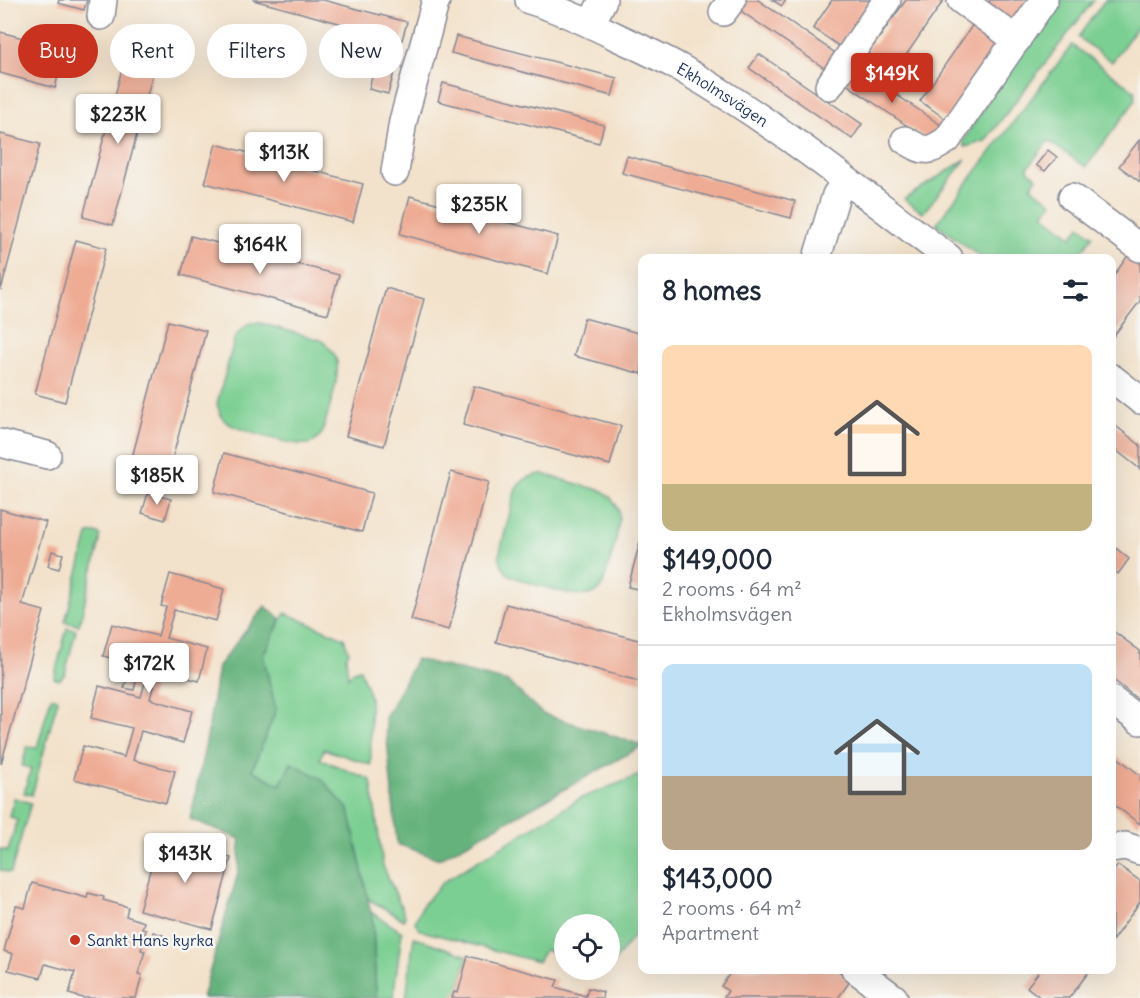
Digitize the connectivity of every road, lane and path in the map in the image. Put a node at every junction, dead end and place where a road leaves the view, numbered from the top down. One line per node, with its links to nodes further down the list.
1 (436, 0): 11 (street)
2 (529, 0): 7 (street, Ekholmsvägen)
3 (603, 0): 7 (street)
4 (887, 0): 9 (street)
5 (961, 0): 8 (street)
6 (1044, 0): 8 (street)
7 (591, 24): 12 (street, Ekholmsvägen)
8 (1017, 40): 10 (street)
9 (829, 86)
10 (905, 140)
11 (394, 172)
12 (846, 181): 15 (street); 16 (street, Ekholmsvägen)
13 (1072, 197): 14 (street)
14 (1140, 248)
15 (818, 254)
16 (944, 254)
17 (1116, 381): 18 (street)
18 (1140, 400)
19 (0, 443): 20 (street)
20 (47, 455)
21 (1116, 703): 22 (street)
22 (1140, 721)
23 (1116, 847): 24 (street)
24 (1140, 851)
25 (862, 974): 26 (street)
26 (894, 998)

